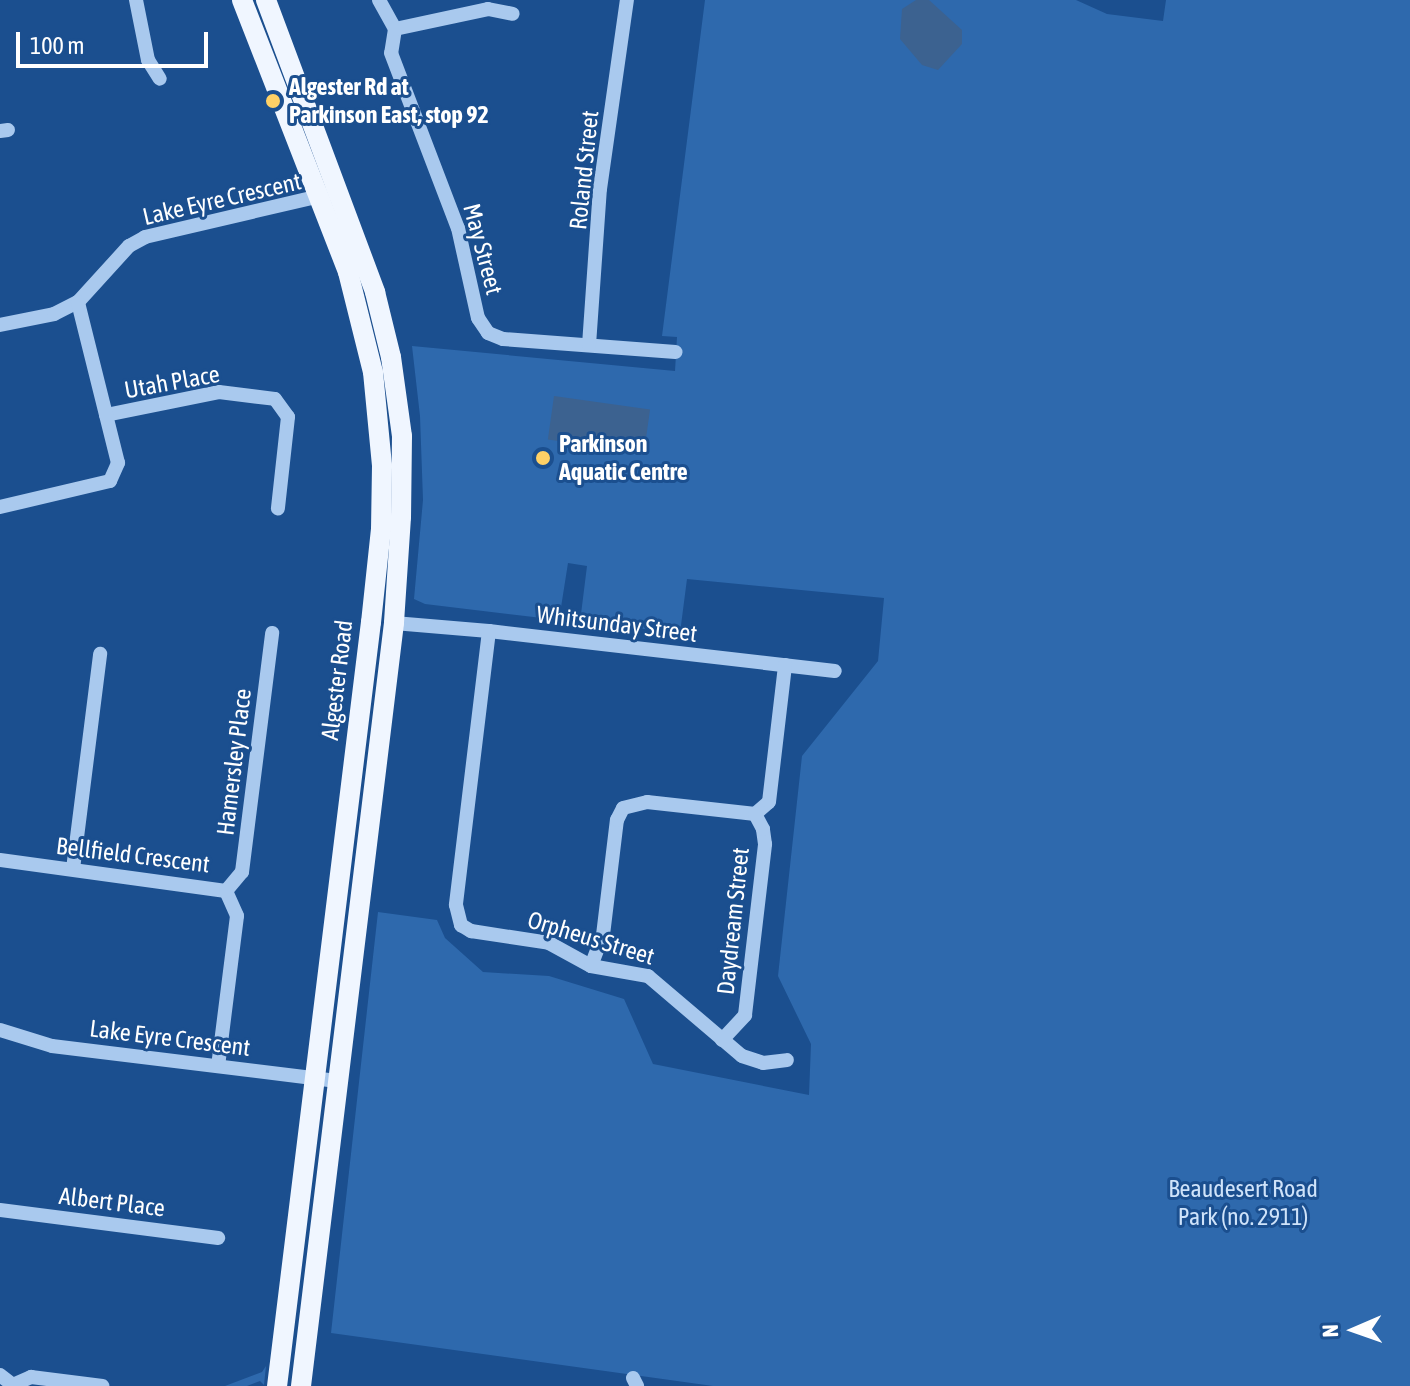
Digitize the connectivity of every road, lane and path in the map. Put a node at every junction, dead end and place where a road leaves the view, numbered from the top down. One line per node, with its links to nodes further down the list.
1 (136, 0): 8 (street)
2 (242, 0): 9 (main road, Algester Road)
3 (266, 0): 9 (main road, Algester Road)
4 (379, 0): 7 (street, May Street)
5 (627, 0): 12 (street, Roland Street)
6 (513, 14): 7 (street)
7 (395, 29): 12 (street, May Street)
8 (160, 79)
9 (329, 194): 10 (street, Lake Eyre Crescent); 17 (main road, Algester Road); 18 (main road, Algester Road)
10 (78, 302): 11 (street, Lake Eyre Crescent); 14 (street)
11 (0, 325)
12 (589, 345): 13 (street, May Street)
13 (676, 352)
14 (106, 415): 15 (street); 16 (street, Utah Place)
15 (0, 507)
16 (278, 508)
17 (371, 622): 18 (main road); 33 (main road, Algester Road)
18 (394, 623): 19 (street, Whitsunday Street); 34 (main road, Algester Road)
19 (489, 631): 22 (street, Whitsunday Street); 28 (street, Orpheus Street)
20 (272, 633): 27 (street, Hamersley Place)
21 (100, 654): 26 (street)
22 (785, 665): 23 (street, Whitsunday Street); 24 (street, Daydream Street)
23 (835, 671)
24 (755, 814): 28 (street); 30 (street, Daydream Street)
25 (0, 860): 26 (street, Bellfield Crescent)
26 (73, 869): 27 (street, Bellfield Crescent)
27 (226, 891): 32 (street, Bellfield Crescent)
28 (591, 966): 30 (street, Orpheus Street)
29 (0, 1030): 32 (street, Lake Eyre Crescent)
30 (722, 1040): 31 (street, Orpheus Street)
31 (787, 1060)
32 (218, 1066): 33 (street, Lake Eyre Crescent)
33 (314, 1078): 34 (street, Lake Eyre Crescent); 40 (main road, Algester Road)
34 (337, 1081): 41 (main road, Algester Road)
35 (0, 1210): 36 (street, Albert Place)
36 (218, 1238)
37 (0, 1375): 38 (street)
38 (13, 1386): 39 (street)
39 (102, 1386)
40 (277, 1386)
41 (301, 1386)

